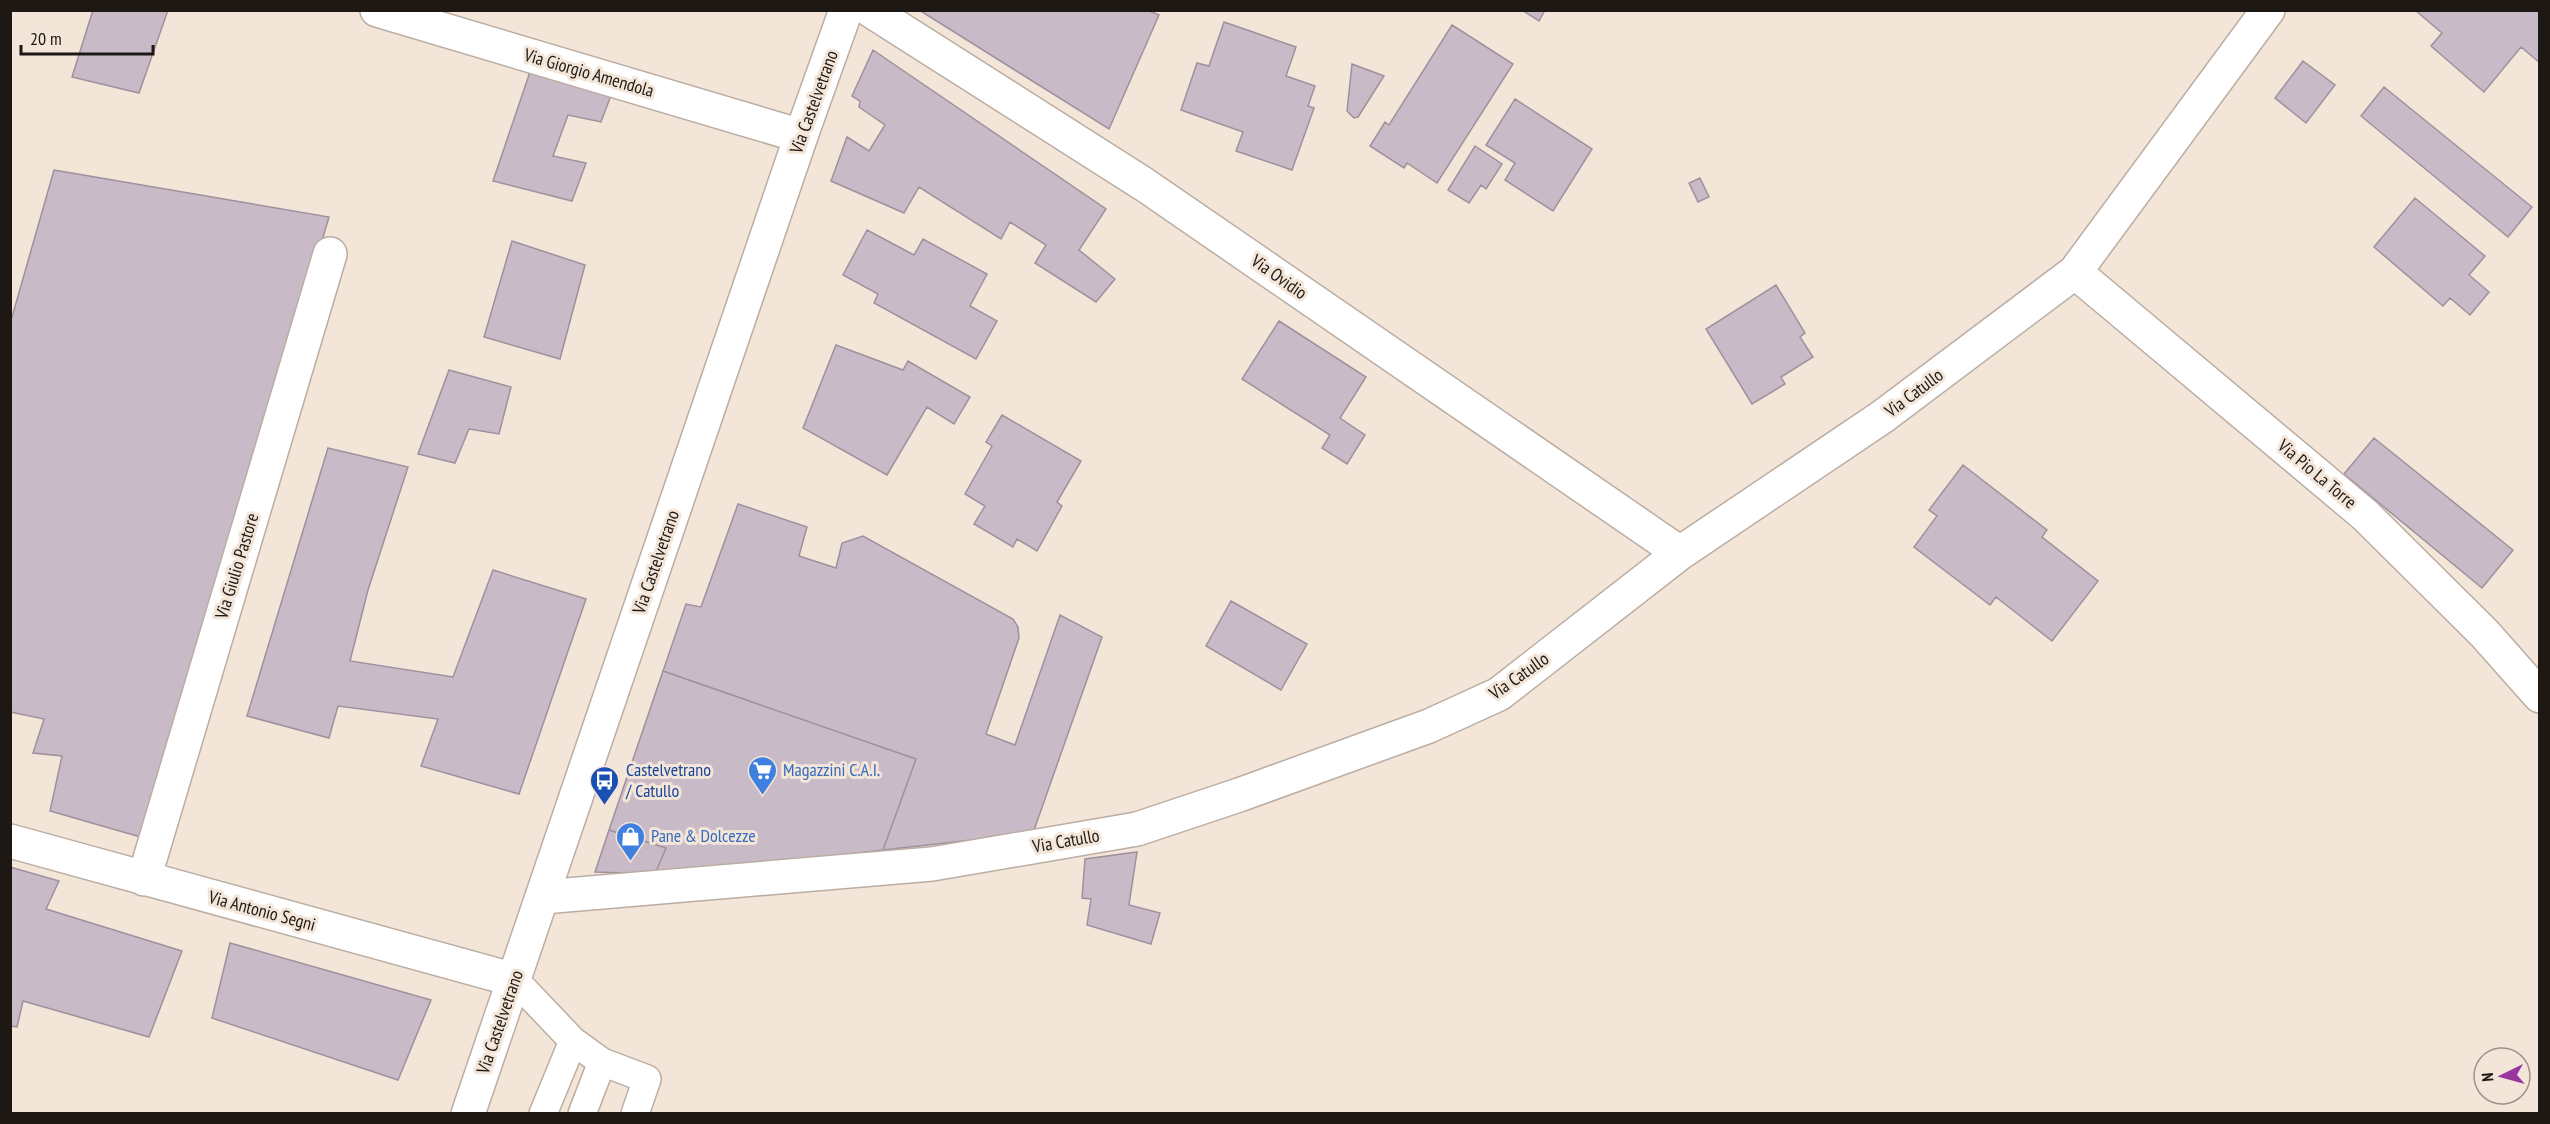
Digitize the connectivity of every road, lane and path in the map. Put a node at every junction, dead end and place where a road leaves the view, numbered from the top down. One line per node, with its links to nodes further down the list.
1 (376, 10): 5 (street, Via Giorgio Amendola)
2 (846, 10): 5 (street, Via Castelvetrano)
3 (870, 10): 8 (street, Via Ovidio)
4 (2268, 10): 7 (street, Via Catullo)
5 (801, 136): 12 (street, Via Castelvetrano)
6 (330, 254): 11 (street, Via Giulio Pastore)
7 (2075, 272): 8 (street, Via Catullo); 9 (street, Via Pio La Torre)
8 (1680, 553): 12 (street, Via Catullo)
9 (2540, 696)
10 (10, 841): 11 (street, Via Antonio Segni)
11 (144, 879): 13 (street, Via Antonio Segni)
12 (543, 897): 13 (street, Via Castelvetrano)
13 (514, 980): 14 (lane); 16 (street, Via Castelvetrano)
14 (573, 1041): 15 (lane); 17 (lane)
15 (602, 1062): 18 (lane); 19 (lane)
16 (468, 1113)
17 (543, 1113)
18 (582, 1113)
19 (635, 1113)

